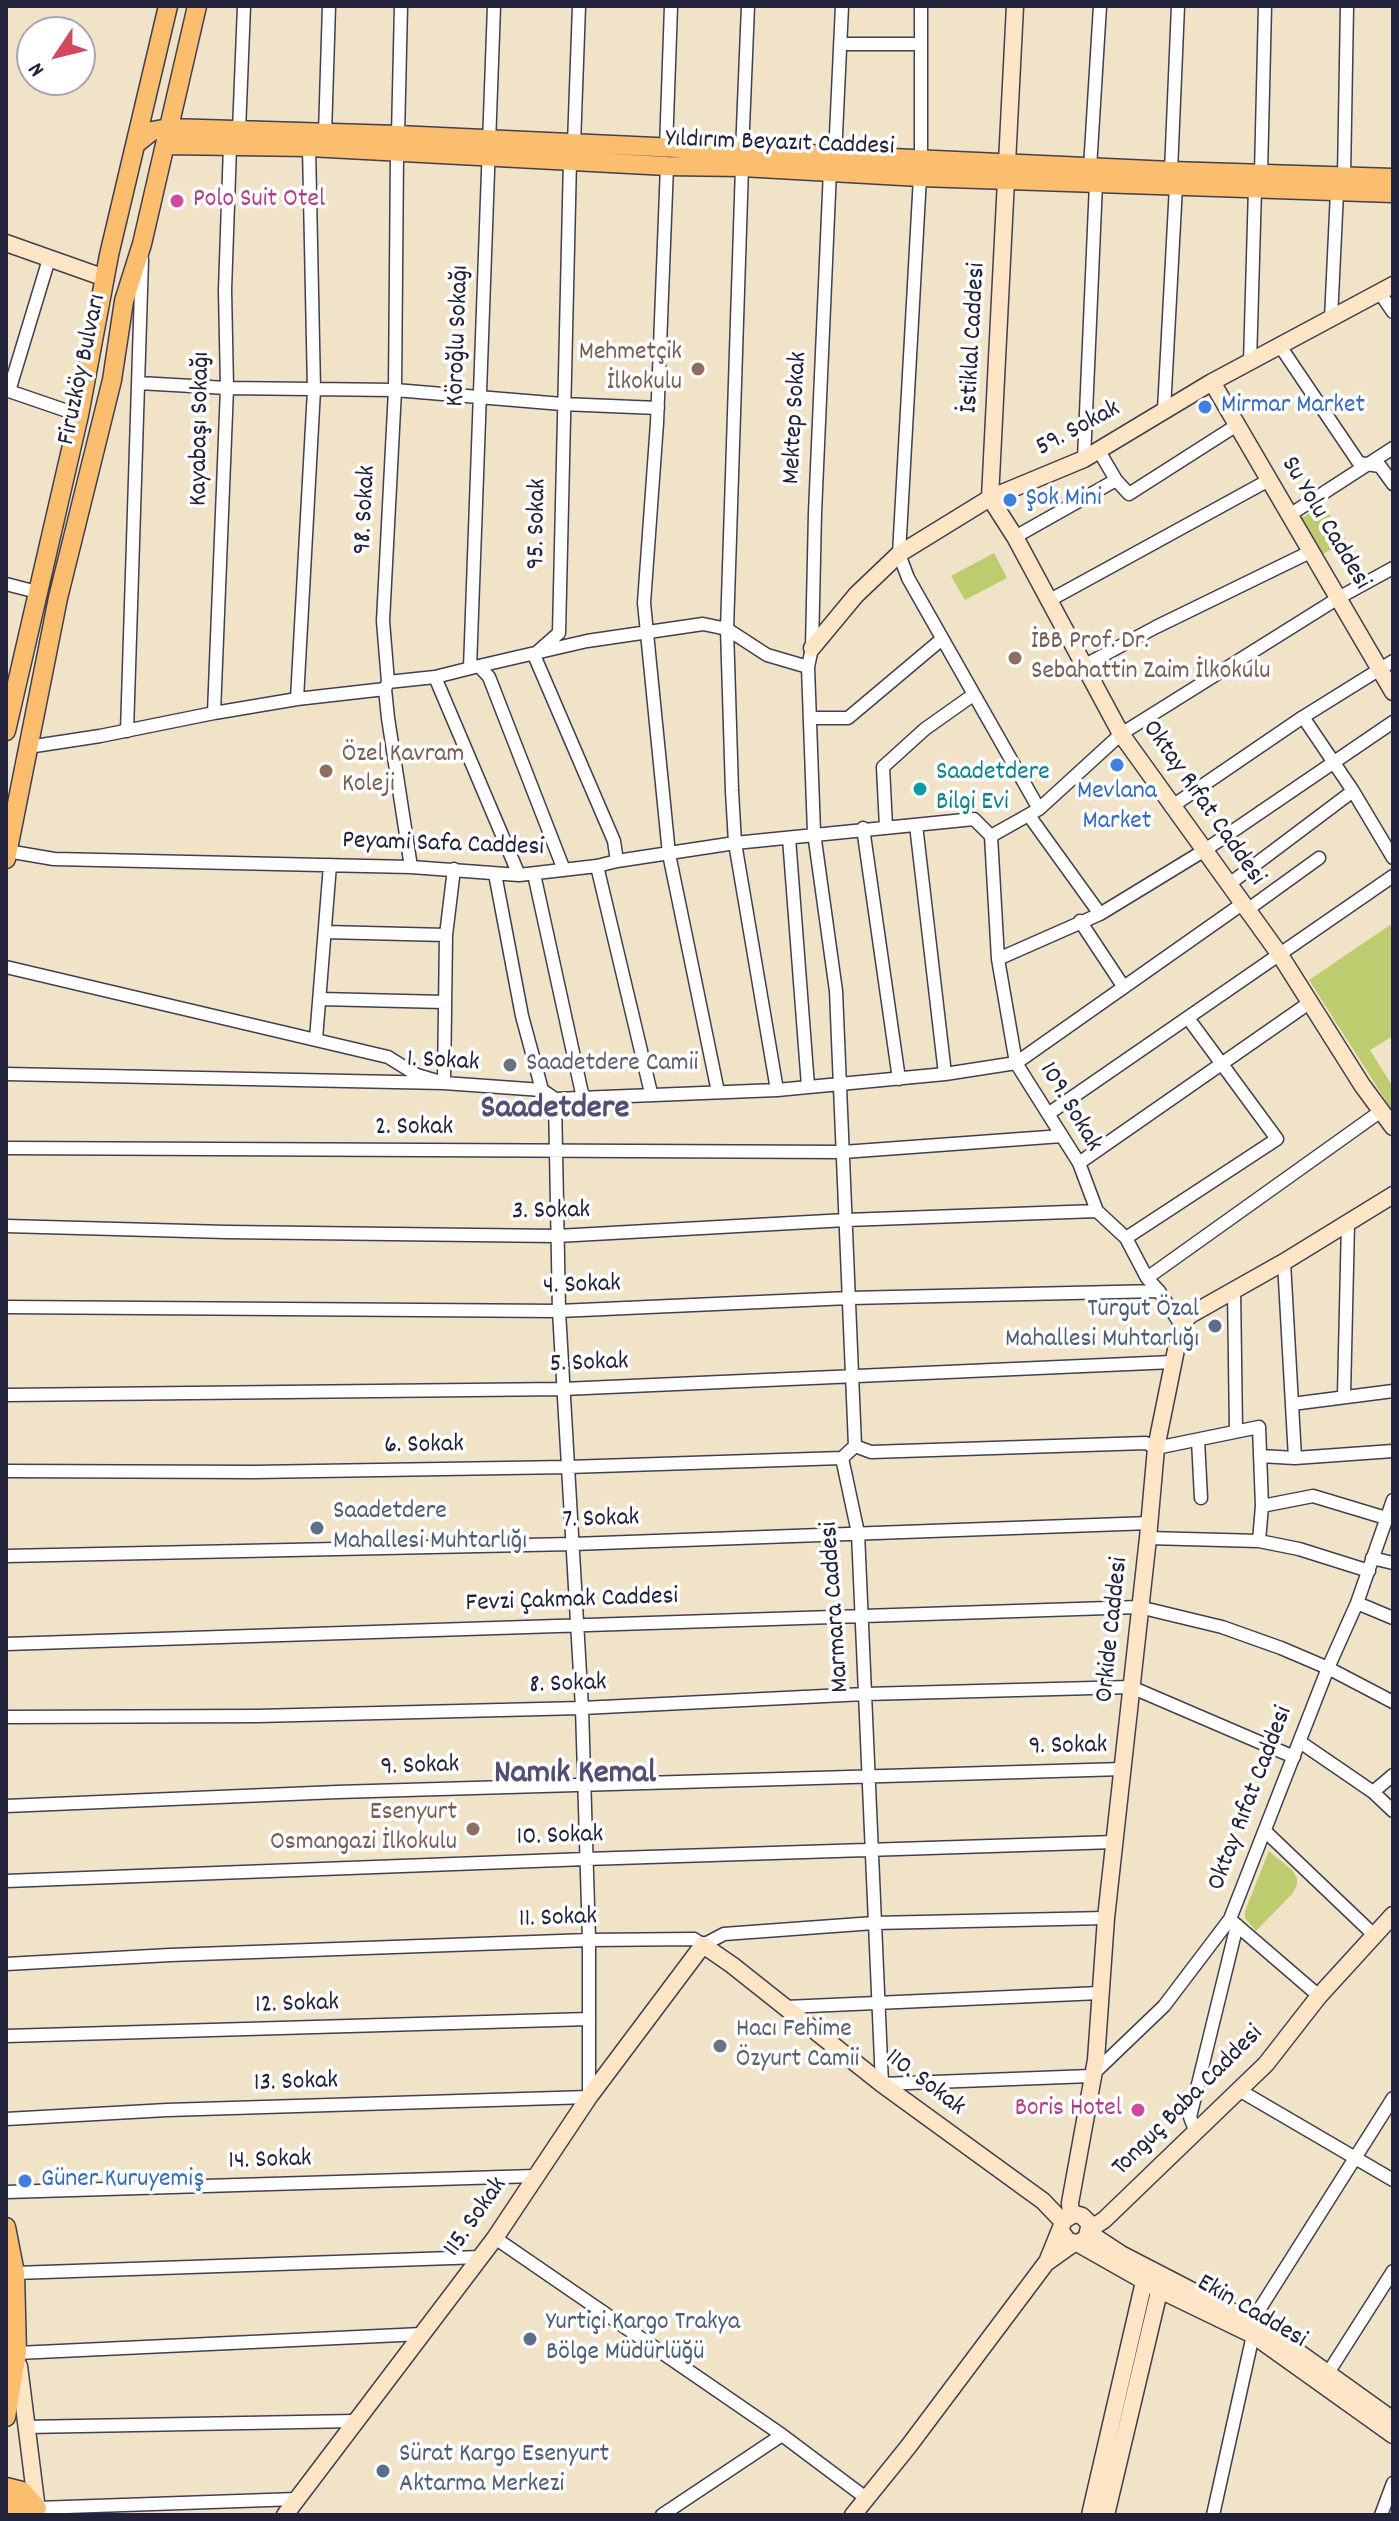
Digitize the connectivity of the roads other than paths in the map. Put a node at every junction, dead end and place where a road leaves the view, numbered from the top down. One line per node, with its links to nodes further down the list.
1 (168, 6): 20 (main road, Firuzköy Bulvarı)
2 (197, 6): 20 (main road, Firuzköy Bulvarı)
3 (244, 6): 21 (street, Kayabaşı Sokağı)
4 (329, 6): 19 (street)
5 (401, 6): 22 (street, 98. Sokak)
6 (494, 6): 24 (street, Köroğlu Sokağı)
7 (579, 6): 25 (street, 95. Sokak)
8 (671, 6): 26 (street)
9 (748, 6): 27 (street)
10 (842, 6): 17 (street, Mektep Sokak)
11 (921, 6): 18 (street)
12 (1015, 6): 30 (street, İstiklal Caddesi)
13 (1100, 6): 31 (street)
14 (1178, 6): 33 (street)
15 (1265, 6): 34 (street)
16 (1347, 6): 35 (street)
17 (840, 44): 18 (street); 28 (street, Mektep Sokak)
18 (920, 44): 29 (street)
19 (325, 134): 21 (main road, Yıldırım Beyazıt Caddesi); 22 (main road, Yıldırım Beyazıt Caddesi)
20 (156, 137): 21 (main road, Yıldırım Beyazıt Caddesi); 38 (main road, Firuzköy Bulvarı); 41 (main road, Firuzköy Bulvarı)
21 (234, 138): 23 (main road, Yıldırım Beyazıt Caddesi); 49 (street, Kayabaşı Sokağı)
22 (398, 144): 23 (main road, Yıldırım Beyazıt Caddesi); 24 (main road, Yıldırım Beyazıt Caddesi); 51 (street, 98. Sokak)
23 (309, 147): 50 (street)
24 (489, 148): 25 (main road, Yıldırım Beyazıt Caddesi); 53 (street, Köroğlu Sokağı)
25 (572, 152): 26 (main road, Yıldırım Beyazıt Caddesi); 54 (street, 95. Sokak)
26 (666, 158): 27 (main road, Yıldırım Beyazıt Caddesi); 55 (street)
27 (742, 159): 28 (main road, Yıldırım Beyazıt Caddesi); 76 (street)
28 (833, 163): 29 (main road, Yıldırım Beyazıt Caddesi); 79 (street, Mektep Sokak)
29 (920, 168): 30 (main road, Yıldırım Beyazıt Caddesi); 70 (street)
30 (1007, 171): 31 (main road, Yıldırım Beyazıt Caddesi); 66 (street, İstiklal Caddesi)
31 (1093, 175): 33 (main road, Yıldırım Beyazıt Caddesi); 61 (street)
32 (1393, 178): 35 (main road, Yıldırım Beyazıt Caddesi)
33 (1174, 179): 34 (main road, Yıldırım Beyazıt Caddesi); 56 (street)
34 (1258, 181): 35 (main road, Yıldırım Beyazıt Caddesi); 46 (street)
35 (1341, 184): 36 (main road, Yıldırım Beyazıt Caddesi); 44 (street)
36 (1393, 193)
37 (6, 243): 39 (street)
38 (142, 244): 40 (main road, Firuzköy Bulvarı); 48 (street)
39 (49, 259): 41 (street); 52 (street)
40 (136, 263): 41 (main road); 97 (main road, Firuzköy Bulvarı)
41 (105, 278): 57 (main road, Firuzköy Bulvarı)
42 (1386, 289): 43 (street); 44 (street, 59. Sokak)
43 (1393, 312)
44 (1331, 319): 45 (street, 59. Sokak)
45 (1280, 346): 46 (street, 59. Sokak); 62 (street)
46 (1250, 363): 47 (street, 59. Sokak)
47 (1212, 382): 56 (street, 59. Sokak); 58 (street, Su Yolu Caddesi)
48 (139, 383): 49 (street); 95 (street)
49 (227, 388): 50 (street); 90 (street, Kayabaşı Sokağı)
50 (314, 390): 51 (street); 89 (street)
51 (395, 390): 53 (street); 86 (street, 98. Sokak)
52 (7, 391): 57 (street)
53 (480, 398): 54 (street); 83 (street, Köroğlu Sokağı)
54 (562, 404): 55 (street); 80 (street, 95. Sokak)
55 (658, 408): 77 (street)
56 (1164, 410): 60 (street, 59. Sokak)
57 (79, 415): 73 (main road, Firuzköy Bulvarı)
58 (1237, 425): 63 (street); 64 (street, Su Yolu Caddesi)
59 (1393, 448): 62 (street)
60 (1099, 451): 61 (street, 59. Sokak); 63 (street)
61 (1084, 459): 66 (street, 59. Sokak)
62 (1367, 464): 65 (street); 67 (street)
63 (1116, 480): 68 (street)
64 (1269, 480): 67 (street, Su Yolu Caddesi); 75 (street)
65 (1393, 484)
66 (990, 498): 68 (street, Oktay Rıfat Caddesi); 70 (street, 59. Sokak)
67 (1291, 514): 69 (street, Su Yolu Caddesi)
68 (1015, 537): 75 (street, Oktay Rıfat Caddesi)
69 (1312, 551): 74 (street, Su Yolu Caddesi); 81 (street)
70 (899, 554): 78 (street); 79 (street, 59. Sokak)
71 (1393, 568): 74 (street)
72 (6, 584): 73 (street)
73 (37, 592): 94 (main road, Firuzköy Bulvarı)
74 (1340, 597): 82 (street, Su Yolu Caddesi); 96 (street)
75 (1050, 600): 81 (street, Oktay Rıfat Caddesi)
76 (727, 629): 77 (street); 84 (street); 109 (street)
77 (647, 634): 80 (street); 113 (street)
78 (942, 639): 88 (street); 92 (street)
79 (812, 648): 84 (street, Mektep Sokak)
80 (534, 655): 83 (street); 116 (street)
81 (1085, 665): 96 (street, Oktay Rıfat Caddesi)
82 (1386, 665): 87 (street, Su Yolu Caddesi); 91 (street)
83 (474, 667): 85 (street); 121 (street)
84 (808, 667): 92 (street, Mektep Sokak)
85 (435, 677): 86 (street); 124 (street)
86 (386, 685): 89 (street); 119 (street, 98. Sokak)
87 (1393, 692)
88 (973, 695): 101 (street); 104 (street)
89 (297, 699): 90 (street)
90 (214, 713): 95 (street)
91 (1303, 717): 98 (street); 100 (street)
92 (810, 718): 106 (street, Mektep Sokak)
93 (1393, 722): 98 (street)
94 (6, 731)
95 (127, 731): 97 (street)
96 (1121, 734): 100 (street, Oktay Rıfat Caddesi); 101 (street)
97 (28, 747): 103 (main road, Firuzköy Bulvarı)
98 (1334, 762): 99 (street); 110 (street)
99 (1353, 791): 115 (street); 126 (street)
100 (1171, 807): 110 (street, Oktay Rıfat Caddesi)
101 (1035, 813): 107 (street); 128 (street)
102 (916, 825): 104 (street, Peyami Safa Caddesi); 107 (street, Peyami Safa Caddesi); 144 (street)
103 (12, 826): 111 (main road, Firuzköy Bulvarı); 112 (street)
104 (886, 827): 105 (street, Peyami Safa Caddesi)
105 (863, 828): 106 (street, Peyami Safa Caddesi); 145 (street)
106 (814, 833): 108 (street, Peyami Safa Caddesi); 147 (street, Mektep Sokak)
107 (991, 836): 133 (street, 109. Sokak)
108 (789, 838): 109 (street, Peyami Safa Caddesi); 148 (street)
109 (735, 843): 113 (street, Peyami Safa Caddesi); 150 (street)
110 (1205, 850): 126 (street, Oktay Rıfat Caddesi); 128 (street)
111 (6, 853): 112 (street, Peyami Safa Caddesi)
112 (28, 853): 117 (street, Peyami Safa Caddesi)
113 (669, 854): 116 (street, Peyami Safa Caddesi); 151 (street)
114 (1319, 858): 127 (street)
115 (1393, 858)
116 (617, 861): 118 (street, Peyami Safa Caddesi)
117 (330, 865): 119 (street, Peyami Safa Caddesi); 130 (street)
118 (597, 866): 121 (street, Peyami Safa Caddesi); 152 (street)
119 (411, 867): 120 (street, Peyami Safa Caddesi)
120 (454, 869): 122 (street, Peyami Safa Caddesi); 131 (street)
121 (564, 870): 123 (street, Peyami Safa Caddesi)
122 (495, 874): 124 (street, Peyami Safa Caddesi); 149 (street)
123 (534, 874): 124 (street, Peyami Safa Caddesi); 153 (street)
124 (519, 875)
125 (1393, 876): 132 (street)
126 (1228, 885): 127 (street, Oktay Rıfat Caddesi)
127 (1244, 907): 132 (street, Oktay Rıfat Caddesi); 135 (street)
128 (1100, 914): 129 (street)
129 (1080, 921): 133 (street); 135 (street)
130 (325, 932): 131 (street); 136 (street)
131 (446, 935): 137 (street)
132 (1280, 955): 138 (street, Oktay Rıfat Caddesi); 139 (street)
133 (998, 959): 141 (street, 109. Sokak)
134 (6, 967): 140 (street)
135 (1123, 986): 141 (street)
136 (320, 999): 137 (street); 140 (street)
137 (444, 1002): 146 (street)
138 (1309, 1003): 142 (street); 155 (street, Oktay Rıfat Caddesi)
139 (1188, 1018): 142 (street); 156 (street)
140 (316, 1039): 146 (street)
141 (1016, 1063): 144 (street); 156 (street, 109. Sokak)
142 (1222, 1064): 162 (street); 169 (street)
143 (6, 1074): 146 (street, 1. Sokak)
144 (945, 1074): 145 (street)
145 (899, 1079): 147 (street)
146 (444, 1083): 149 (street, 1. Sokak)
147 (840, 1085): 148 (street); 161 (street)
148 (808, 1086): 150 (street)
149 (542, 1090): 154 (street)
150 (777, 1090): 151 (street)
151 (718, 1092): 152 (street)
152 (651, 1093): 153 (street)
153 (583, 1098): 154 (street)
154 (555, 1099): 160 (street)
155 (1381, 1111): 157 (street, Oktay Rıfat Caddesi); 171 (street)
156 (1048, 1114): 158 (street, 109. Sokak)
157 (1393, 1127)
158 (1062, 1136): 161 (street, 2. Sokak); 162 (street, 109. Sokak)
159 (6, 1148): 160 (street, 2. Sokak)
160 (556, 1151): 161 (street, 2. Sokak); 168 (street)
161 (843, 1152): 165 (street)
162 (1079, 1163): 164 (street, 109. Sokak)
163 (1393, 1195): 166 (street)
164 (1097, 1211): 165 (street, 3. Sokak); 169 (street, 109. Sokak)
165 (846, 1220): 168 (street, 3. Sokak); 174 (street)
166 (1348, 1223): 170 (street); 183 (street)
167 (6, 1226): 168 (street, 3. Sokak)
168 (557, 1236): 176 (street)
169 (1126, 1238): 171 (street, 109. Sokak)
170 (1284, 1262): 172 (street); 184 (street)
171 (1147, 1278): 173 (street, 109. Sokak)
172 (1234, 1289): 177 (street); 185 (street)
173 (1159, 1291): 174 (street, 4. Sokak); 177 (street, 109. Sokak)
174 (849, 1298): 176 (street, 4. Sokak); 179 (street)
175 (6, 1307): 176 (street, 4. Sokak)
176 (559, 1311): 180 (street)
177 (1181, 1325): 178 (street, Orkide Caddesi)
178 (1173, 1362): 179 (street, 5. Sokak); 188 (street, Orkide Caddesi)
179 (852, 1375): 180 (street, 5. Sokak); 187 (street)
180 (563, 1389): 182 (street, 5. Sokak); 193 (street)
181 (1393, 1391): 183 (street)
182 (6, 1395)
183 (1344, 1395): 184 (street)
184 (1292, 1404): 192 (street)
185 (1236, 1430): 186 (street); 190 (street)
186 (1198, 1440): 188 (street); 195 (street)
187 (855, 1446): 188 (street); 191 (street)
188 (1156, 1448): 199 (street, Orkide Caddesi)
189 (1393, 1451): 192 (street)
190 (1260, 1456): 192 (street); 197 (street)
191 (842, 1458): 193 (street, 6. Sokak); 200 (street, Marmara Caddesi)
192 (1295, 1458)
193 (568, 1467): 194 (street, 6. Sokak); 202 (street)
194 (6, 1471)
195 (1201, 1498)
196 (1393, 1500): 198 (street, Oktay Rıfat Caddesi)
197 (1262, 1506): 198 (street); 201 (street)
198 (1386, 1518): 204 (street, Oktay Rıfat Caddesi)
199 (1149, 1531): 200 (street, 7. Sokak); 201 (street, 7. Sokak); 208 (street, Orkide Caddesi)
200 (858, 1533): 202 (street, 7. Sokak); 209 (street, Marmara Caddesi)
201 (1259, 1541): 206 (street, 7. Sokak)
202 (573, 1544): 203 (street, 7. Sokak); 211 (street)
203 (6, 1556)
204 (1372, 1558): 205 (street); 206 (street, Oktay Rıfat Caddesi)
205 (1393, 1563)
206 (1369, 1571): 207 (street, Oktay Rıfat Caddesi)
207 (1357, 1603): 210 (street); 213 (street, Oktay Rıfat Caddesi)
208 (1139, 1607): 209 (street, Fevzi Çakmak Caddesi); 213 (street, Fevzi Çakmak Caddesi); 214 (street, Orkide Caddesi)
209 (862, 1614): 211 (street, Fevzi Çakmak Caddesi); 215 (street, Marmara Caddesi)
210 (1393, 1618)
211 (577, 1624): 212 (street, Fevzi Çakmak Caddesi); 217 (street)
212 (6, 1644)
213 (1328, 1668): 216 (street, Fevzi Çakmak Caddesi); 219 (street, Oktay Rıfat Caddesi)
214 (1131, 1687): 215 (street, 8. Sokak); 220 (street); 221 (street, Orkide Caddesi)
215 (865, 1694): 217 (street, 8. Sokak); 222 (street, Marmara Caddesi)
216 (1393, 1702)
217 (582, 1708): 218 (street, 8. Sokak); 224 (street)
218 (6, 1717)
219 (1300, 1742): 220 (street, Oktay Rıfat Caddesi); 225 (street)
220 (1294, 1757): 228 (street, Oktay Rıfat Caddesi)
221 (1123, 1769): 222 (street, 9. Sokak); 229 (street, Orkide Caddesi)
222 (868, 1775): 224 (street, 9. Sokak); 230 (street, Marmara Caddesi)
223 (1393, 1775): 225 (street)
224 (584, 1785): 226 (street, 9. Sokak); 231 (street)
225 (1373, 1792): 227 (street)
226 (6, 1806)
227 (1393, 1811)
228 (1266, 1832): 235 (street, Oktay Rıfat Caddesi); 237 (street)
229 (1115, 1842): 230 (street, 10. Sokak); 234 (street, Orkide Caddesi)
230 (871, 1852): 231 (street, 10. Sokak); 236 (street, Marmara Caddesi)
231 (586, 1859): 232 (street, 10. Sokak); 238 (street)
232 (6, 1881)
233 (1393, 1915): 237 (street, Tonguç Baba Caddesi)
234 (1106, 1918): 236 (street, 11. Sokak); 241 (street, Orkide Caddesi)
235 (1233, 1922): 242 (street); 247 (street, Oktay Rıfat Caddesi); 253 (street)
236 (874, 1923): 239 (street, 11. Sokak); 243 (street, Marmara Caddesi)
237 (1373, 1934): 242 (street, Tonguç Baba Caddesi)
238 (589, 1940): 239 (street, 11. Sokak); 240 (street, 11. Sokak); 245 (street)
239 (703, 1945): 244 (street, 110. Sokak); 250 (street, 115. Sokak)
240 (6, 1964)
241 (1100, 1993): 243 (street); 247 (street, Orkide Caddesi)
242 (1319, 1996): 249 (street, Tonguç Baba Caddesi)
243 (879, 2004): 244 (street); 248 (street, Marmara Caddesi)
244 (786, 2007): 248 (street, 110. Sokak)
245 (589, 2019): 246 (street, 12. Sokak); 250 (street)
246 (6, 2036)
247 (1091, 2076): 248 (street); 259 (street, Orkide Caddesi)
248 (882, 2084): 259 (street, 110. Sokak)
249 (1239, 2090): 253 (street, Tonguç Baba Caddesi); 254 (street)
250 (589, 2097): 252 (street, 13. Sokak); 255 (street, 115. Sokak)
251 (1393, 2098): 254 (street)
252 (6, 2119)
253 (1195, 2130): 259 (street, Tonguç Baba Caddesi)
254 (1356, 2158): 256 (street); 265 (street)
255 (536, 2176): 257 (street, 14. Sokak); 260 (street, 115. Sokak)
256 (1393, 2180)
257 (6, 2192)
258 (6, 2227): 263 (main road)
259 (1076, 2227): 264 (street, Ekin Caddesi); 277 (street)
260 (495, 2238): 261 (street, 115. Sokak); 273 (street)
261 (481, 2257): 263 (street); 266 (street, 115. Sokak)
262 (1393, 2271): 268 (street)
263 (15, 2273): 267 (main road)
264 (1154, 2279): 265 (street, Ekin Caddesi); 284 (street); 285 (street)
265 (1252, 2328): 268 (street, Ekin Caddesi); 274 (street, Ekin Caddesi); 286 (street)
266 (422, 2334): 267 (street); 271 (street, 115. Sokak)
267 (17, 2353): 269 (main road); 272 (street)
268 (1328, 2373): 270 (street, Ekin Caddesi)
269 (6, 2417)
270 (1393, 2420)
271 (355, 2421): 272 (street); 278 (street, 115. Sokak)
272 (25, 2427): 280 (street)
273 (782, 2435): 277 (street); 282 (street)
274 (1393, 2435)
275 (1393, 2483): 287 (street)
276 (6, 2487): 280 (main road)
277 (866, 2498): 283 (street)
278 (297, 2499): 280 (street); 281 (street, 115. Sokak)
279 (6, 2503): 280 (main road)
280 (33, 2513)
281 (285, 2515)
282 (662, 2515)
283 (853, 2515)
284 (1090, 2515)
285 (1106, 2515)
286 (1213, 2515)
287 (1381, 2515)

